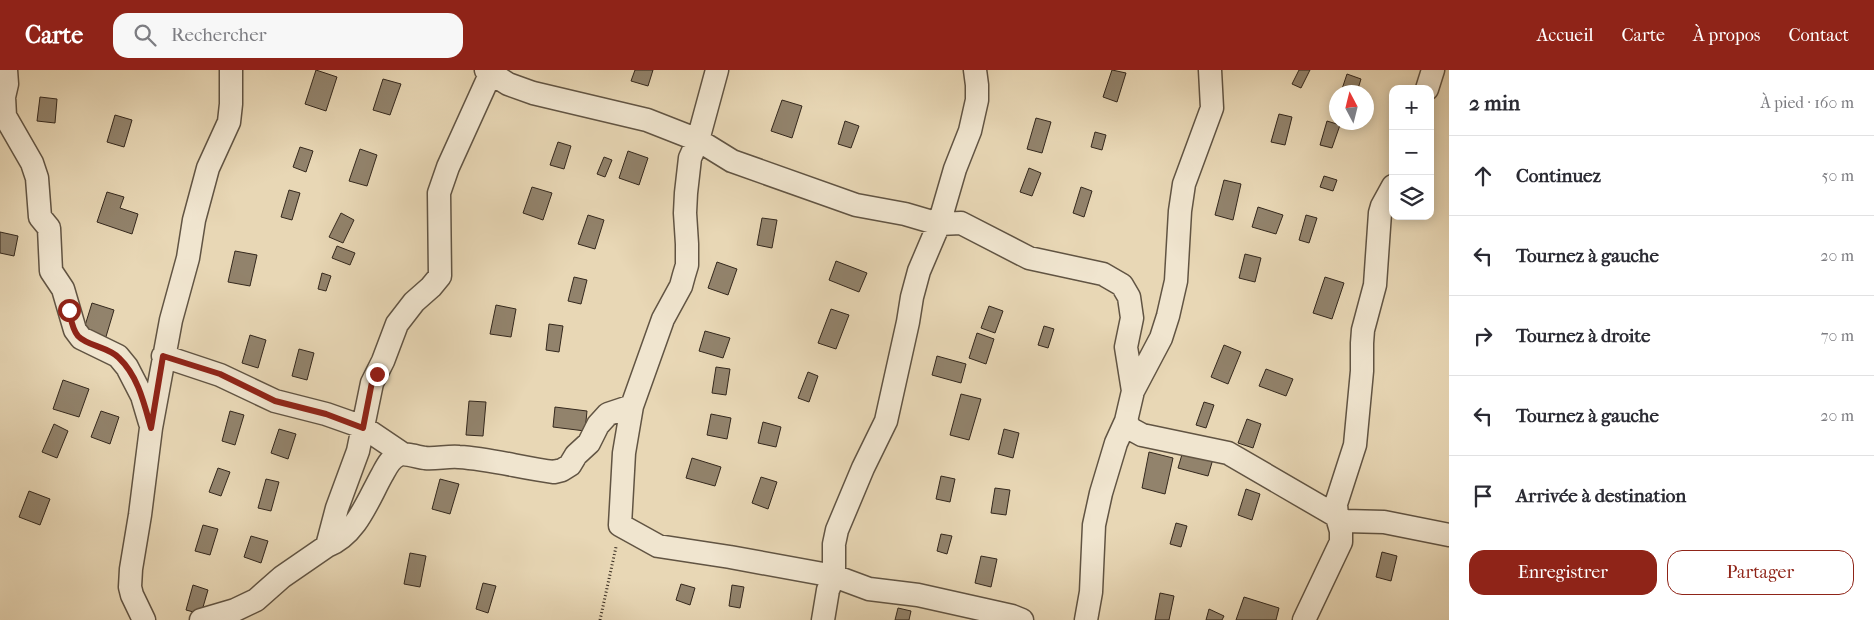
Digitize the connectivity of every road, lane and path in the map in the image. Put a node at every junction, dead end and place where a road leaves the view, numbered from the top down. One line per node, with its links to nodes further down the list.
1 (6, 70): 16 (street)
2 (231, 70): 12 (street)
3 (717, 70): 9 (street)
4 (975, 70): 11 (street)
5 (1210, 70): 13 (street)
6 (1433, 70): 8 (street)
7 (490, 71): 9 (street); 17 (street)
8 (1428, 85)
9 (698, 140): 11 (street); 14 (street)
10 (1389, 193): 19 (street)
11 (939, 224): 13 (street); 23 (street)
12 (163, 356): 16 (street); 17 (street)
13 (1133, 391): 15 (street)
14 (632, 406): 18 (street); 20 (street)
15 (1126, 421): 19 (street); 29 (street)
16 (151, 428): 24 (street)
17 (363, 428): 18 (street); 22 (street)
18 (403, 454): 22 (street)
19 (1337, 517): 21 (street); 30 (street)
20 (620, 525): 23 (street); 26 (path)
21 (1449, 535)
22 (326, 546): 25 (street)
23 (834, 576): 27 (street); 28 (street)
24 (144, 620)
25 (201, 620)
26 (600, 620)
27 (823, 620)
28 (1022, 620)
29 (1086, 620)
30 (1304, 620)

